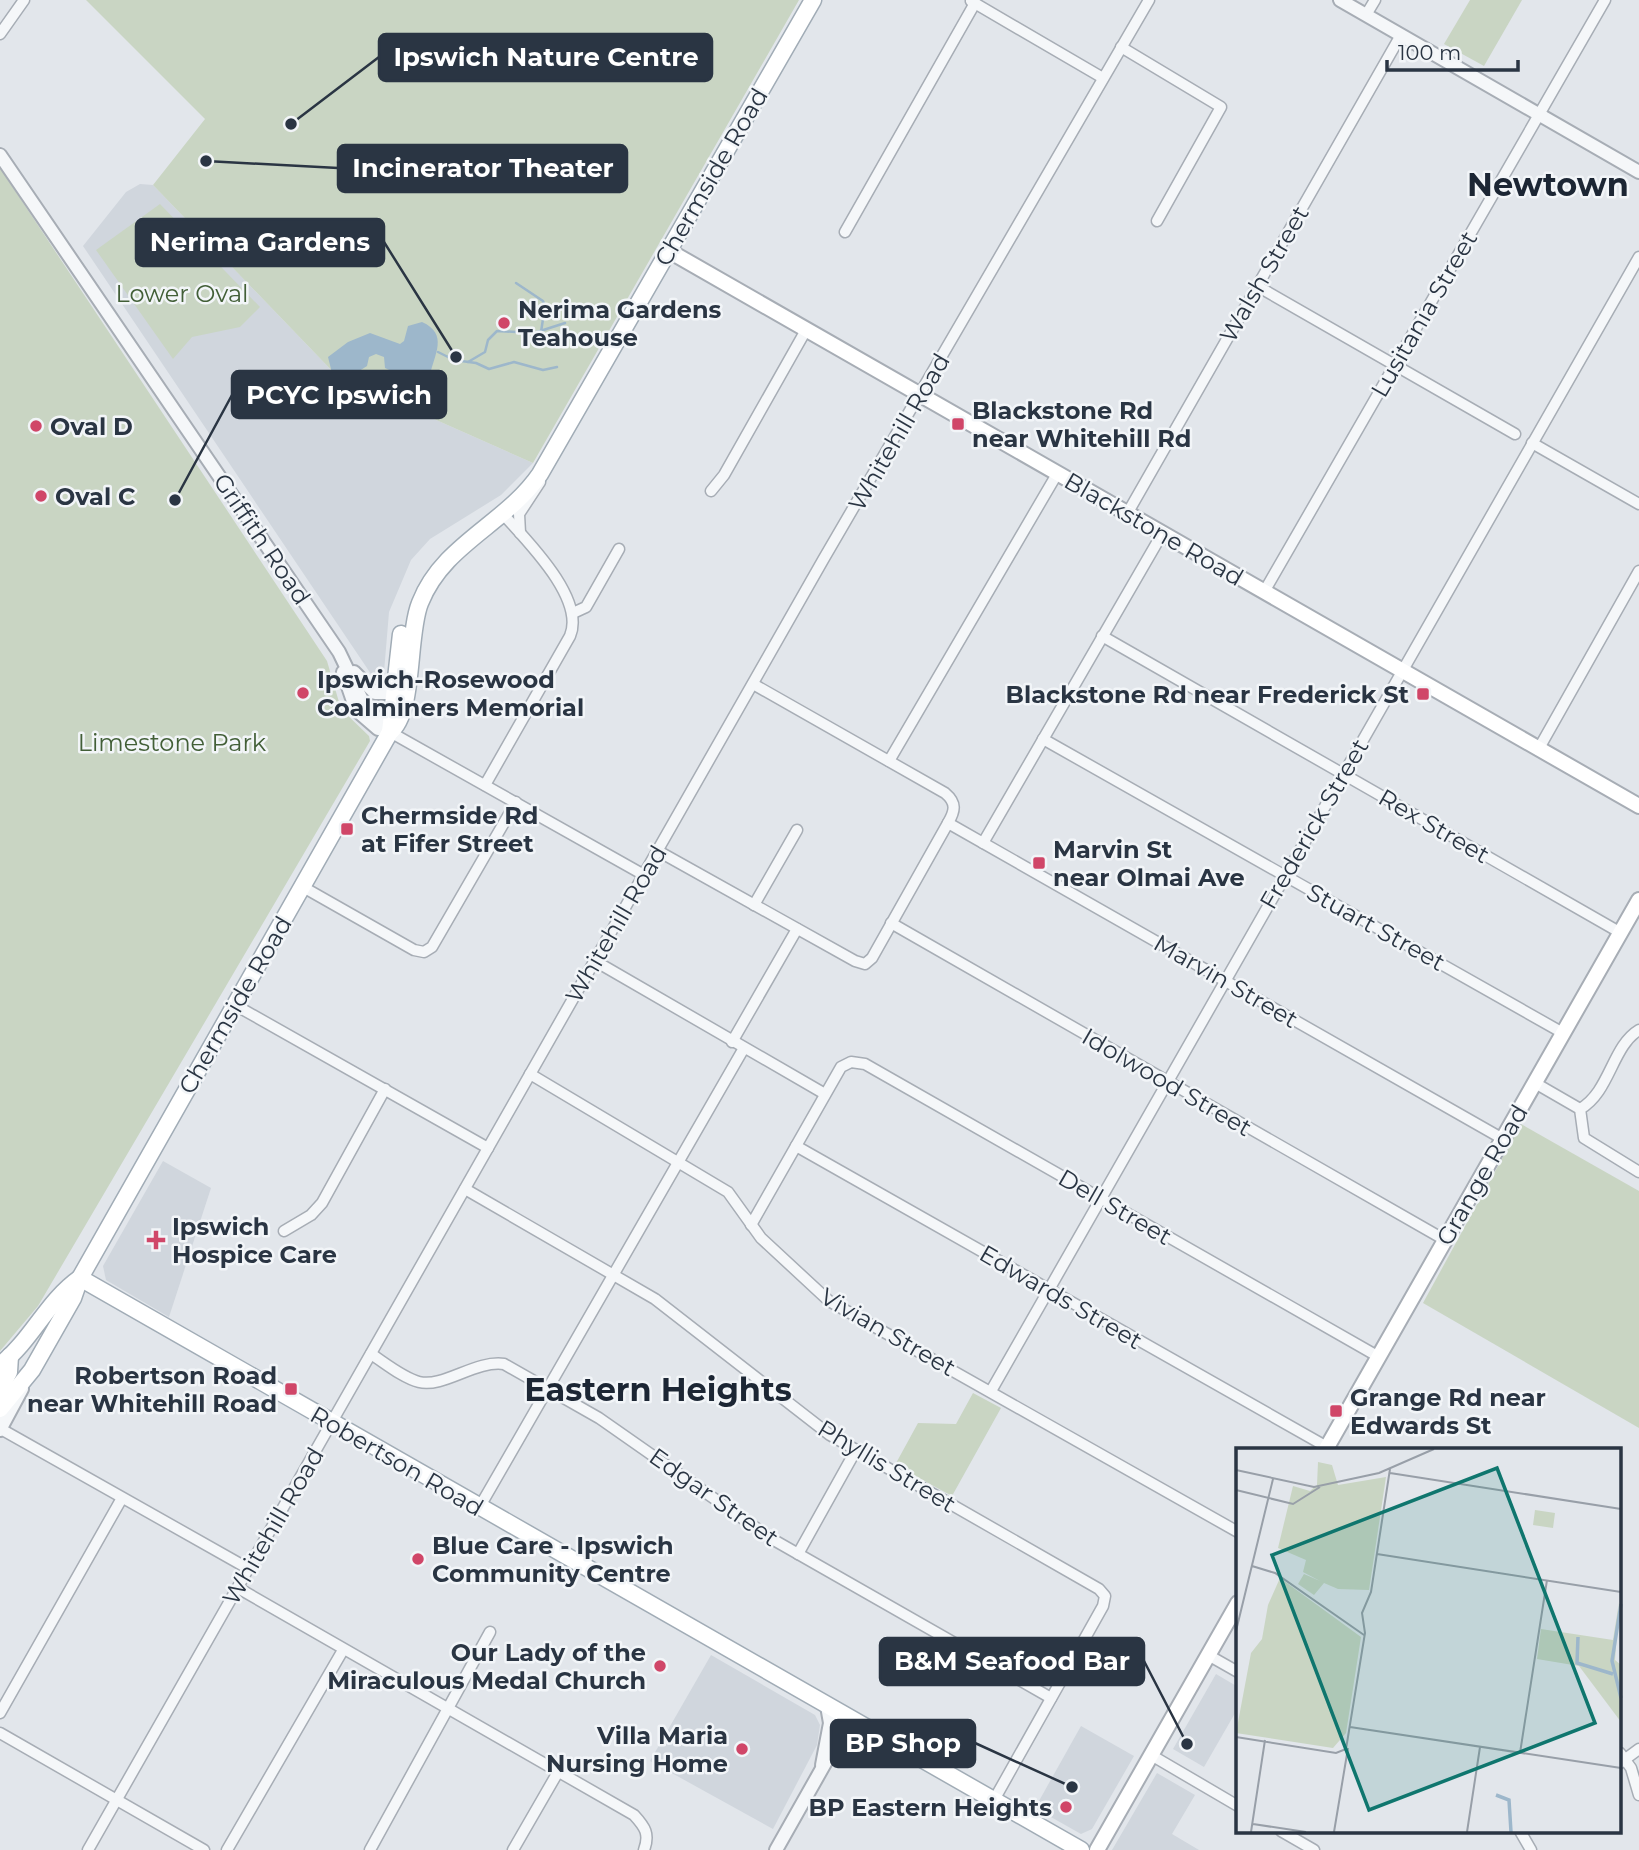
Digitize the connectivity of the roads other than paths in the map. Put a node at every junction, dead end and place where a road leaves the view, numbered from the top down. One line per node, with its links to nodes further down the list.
1 (24, 0): 9 (street)
2 (813, 0): 18 (main road, Chermside Road)
3 (1149, 0): 11 (street, Whitehill Road)
4 (1340, 0): 8 (street)
5 (1375, 0): 8 (street)
6 (1605, 0): 13 (street, Lusitania Street)
7 (972, 1): 12 (street); 17 (street)
8 (1366, 15): 10 (street)
9 (0, 34)
10 (1401, 35): 13 (street); 20 (street, Walsh Street)
11 (1121, 47): 12 (street, Whitehill Road); 16 (street)
12 (1103, 78): 23 (street, Whitehill Road)
13 (1539, 114): 15 (street); 22 (street, Lusitania Street)
14 (0, 155): 40 (street, Griffith Road)
15 (1639, 172)
16 (1157, 221)
17 (845, 232)
18 (669, 251): 21 (main road, Blackstone Road); 26 (main road, Chermside Road)
19 (1639, 257): 25 (street, Frederick Street)
20 (1257, 286): 22 (street); 31 (street, Walsh Street)
21 (806, 330): 23 (main road, Blackstone Road); 28 (street)
22 (1395, 365): 24 (street); 37 (street, Lusitania Street)
23 (920, 395): 27 (main road, Blackstone Road); 43 (street, Whitehill Road)
24 (1515, 433)
25 (1532, 443): 29 (street); 42 (street, Frederick Street)
26 (541, 471): 30 (main road, Chermside Road); 33 (street)
27 (1057, 474): 31 (main road, Blackstone Road); 48 (street)
28 (711, 491)
29 (1639, 504)
30 (502, 513): 32 (main road, Chermside Road); 33 (street)
31 (1127, 514): 34 (main road, Blackstone Road)
32 (487, 522): 44 (main road, Chermside Road); 45 (main road, Chermside Road)
33 (520, 534): 38 (street)
34 (1162, 534): 37 (main road, Blackstone Road); 39 (street)
35 (619, 549): 38 (street)
36 (1639, 571): 47 (street)
37 (1264, 592): 42 (main road, Blackstone Road)
38 (573, 613): 50 (street)
39 (1102, 636): 46 (street); 49 (street, Rex Street)
40 (334, 645): 41 (street, Griffith Road); 45 (street, Griffith Road)
41 (348, 667): 44 (street); 45 (street, Griffith Road)
42 (1401, 671): 47 (main road, Blackstone Road); 49 (street, Frederick Street)
43 (753, 684): 48 (street); 56 (street, Whitehill Road)
44 (396, 686): 45 (main road, Chermside Road)
45 (390, 732): 50 (street, Griffith Road); 59 (main road, Chermside Road)
46 (1043, 739): 55 (street); 58 (street, Stuart Street)
47 (1538, 750): 52 (main road, Blackstone Road)
48 (889, 761): 53 (street)
49 (1343, 774): 58 (street, Frederick Street); 64 (street, Rex Street)
50 (485, 785): 51 (street, Griffith Road)
51 (516, 802): 57 (street, Griffith Road); 59 (street)
52 (1639, 806)
53 (948, 823): 55 (street, Marvin Street); 62 (street)
54 (797, 830): 61 (street)
55 (983, 843): 66 (street, Marvin Street)
56 (658, 850): 57 (street, Whitehill Road); 61 (street)
57 (644, 875): 65 (street, Whitehill Road)
58 (1285, 877): 66 (street, Frederick Street); 69 (street, Stuart Street)
59 (303, 887): 67 (main road, Chermside Road)
60 (1639, 900): 64 (main road, Grange Road)
61 (754, 905): 63 (street)
62 (891, 923): 63 (street); 73 (street, Idolwood Street)
63 (797, 929): 70 (street)
64 (1620, 933): 69 (main road, Grange Road)
65 (595, 961): 70 (street); 72 (street, Whitehill Road)
66 (1225, 980): 73 (street, Frederick Street); 78 (street, Marvin Street)
67 (235, 1005): 75 (street); 89 (main road, Chermside Road)
68 (1639, 1030): 77 (street)
69 (1563, 1033): 74 (main road, Grange Road)
70 (732, 1042): 71 (street)
71 (744, 1048): 76 (street); 81 (street)
72 (530, 1074): 80 (street, Whitehill Road); 81 (street, Vivian Street)
73 (1167, 1083): 84 (street, Frederick Street); 87 (street, Idolwood Street)
74 (1535, 1083): 77 (street); 78 (main road, Grange Road)
75 (385, 1089): 80 (street); 86 (street)
76 (825, 1094): 79 (street); 84 (street, Dell Street)
77 (1580, 1109): 82 (street)
78 (1503, 1139): 87 (main road, Grange Road)
79 (796, 1146): 85 (street); 90 (street, Edwards Street)
80 (488, 1148): 83 (street, Whitehill Road)
81 (678, 1161): 85 (street, Vivian Street); 88 (street)
82 (1639, 1172)
83 (465, 1189): 88 (street, Phyllis Street); 91 (street, Whitehill Road)
84 (1101, 1199): 90 (street, Frederick Street); 92 (street, Dell Street)
85 (751, 1225): 97 (street, Vivian Street)
86 (284, 1231)
87 (1445, 1240): 92 (main road, Grange Road)
88 (613, 1275): 96 (street); 102 (street, Phyllis Street)
89 (80, 1278): 93 (main road, Chermside Road); 94 (main road, Chermside Road); 99 (main road, Robertson Road)
90 (1049, 1290): 97 (street, Frederick Street); 101 (street, Edwards Street)
91 (371, 1354): 96 (street, Edgar Street); 99 (street, Whitehill Road)
92 (1379, 1357): 101 (main road, Grange Road)
93 (8, 1358): 95 (main road, Chermside Road)
94 (32, 1370): 98 (main road); 100 (street, Chermside Road)
95 (0, 1389)
96 (548, 1390): 104 (street); 106 (street, Edgar Street)
97 (991, 1391): 105 (street, Vivian Street)
98 (0, 1409)
99 (331, 1424): 104 (main road, Robertson Road); 107 (street, Whitehill Road)
100 (0, 1430): 103 (street)
101 (1326, 1448)
102 (856, 1450): 106 (street); 114 (street, Phyllis Street)
103 (122, 1498): 107 (street); 117 (street)
104 (479, 1508): 115 (main road, Robertson Road)
105 (1236, 1531)
106 (798, 1554): 114 (street, Edgar Street)
107 (249, 1569): 108 (street, Whitehill Road)
108 (238, 1588): 111 (street); 126 (street, Whitehill Road)
109 (1236, 1606): 112 (main road)
110 (490, 1632): 116 (street)
111 (343, 1650): 116 (street); 133 (street)
112 (1208, 1655): 113 (street); 121 (main road)
113 (1236, 1671)
114 (1051, 1698): 127 (street)
115 (827, 1706): 118 (main road, Robertson Road); 124 (street)
116 (448, 1712): 123 (street); 134 (street)
117 (0, 1713)
118 (850, 1719): 124 (street); 127 (main road, Robertson Road)
119 (0, 1733): 126 (street)
120 (1639, 1748): 122 (street)
121 (1151, 1755): 128 (street); 139 (main road)
122 (1622, 1758): 125 (street)
123 (558, 1772): 135 (street); 136 (street)
124 (821, 1772): 137 (street)
125 (1639, 1795)
126 (117, 1800): 131 (street, Whitehill Road); 132 (street)
127 (994, 1800): 138 (main road, Robertson Road)
128 (1236, 1805)
129 (1283, 1832): 140 (street)
130 (1525, 1832): 141 (street)
131 (88, 1850)
132 (204, 1850)
133 (227, 1850)
134 (370, 1850)
135 (513, 1850)
136 (644, 1850)
137 (776, 1850)
138 (1081, 1850)
139 (1097, 1850)
140 (1314, 1850)
141 (1531, 1850)

